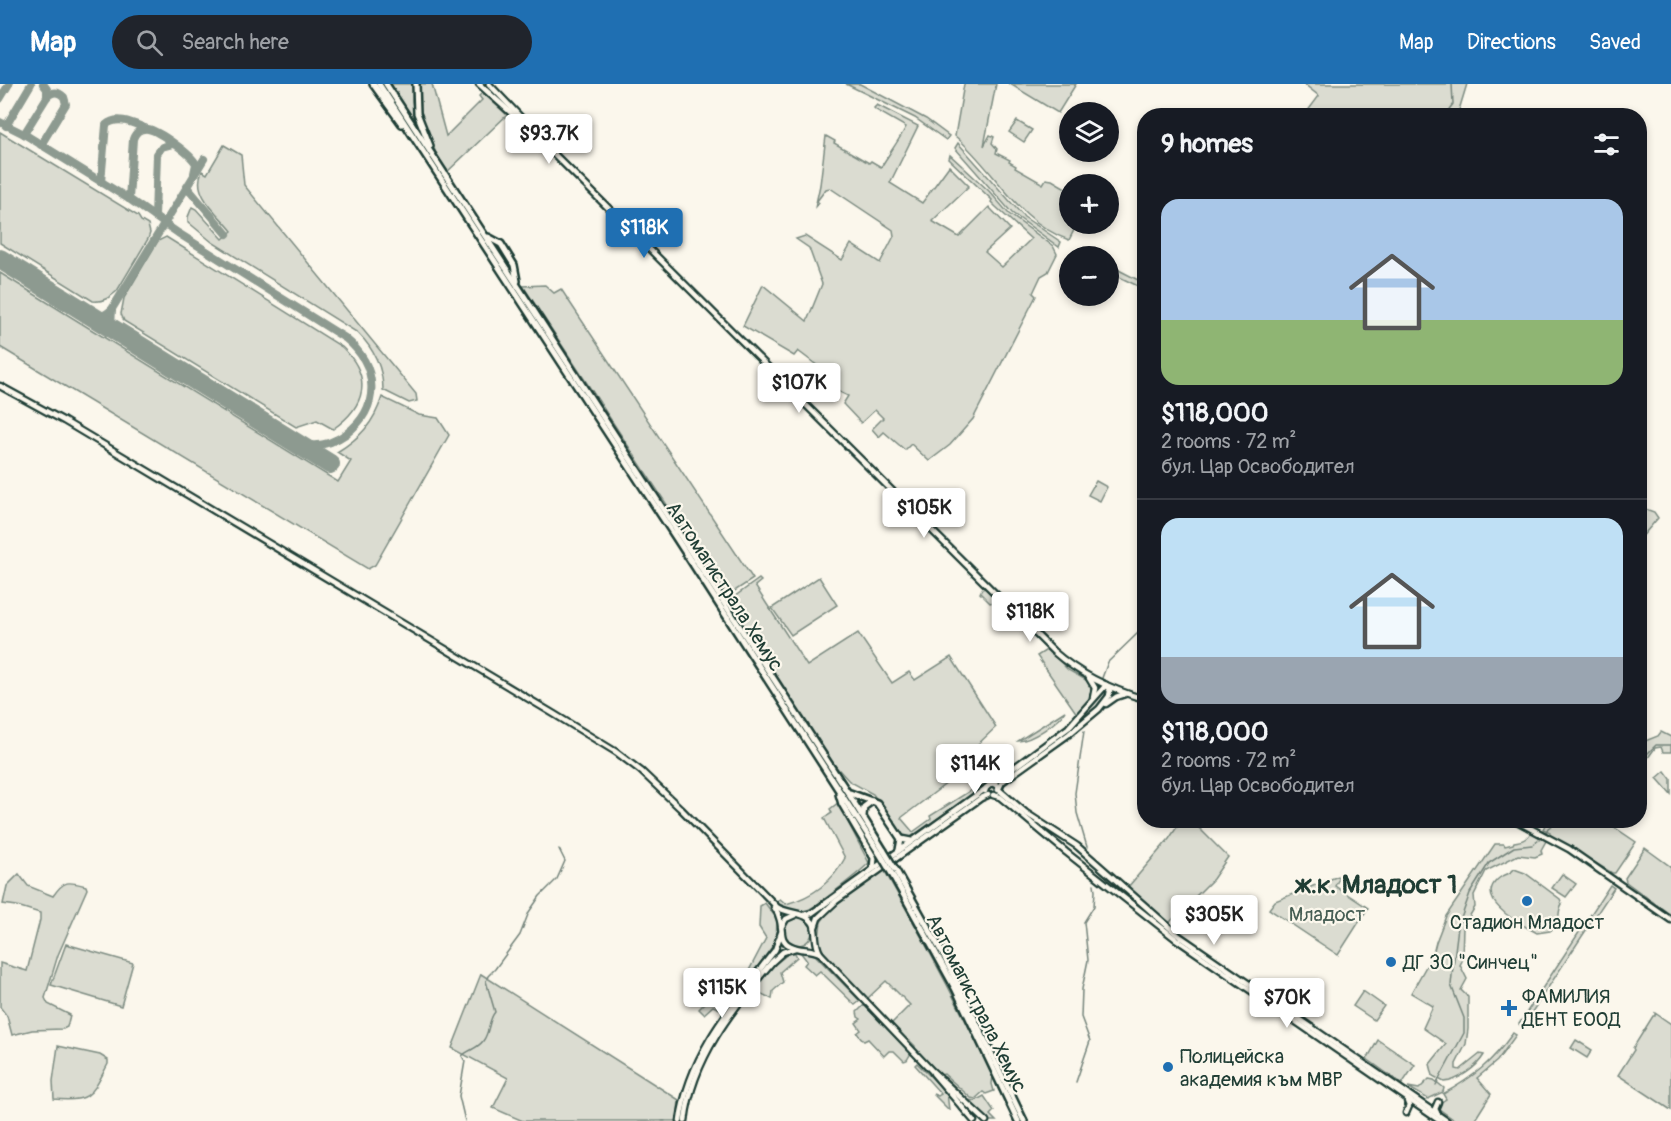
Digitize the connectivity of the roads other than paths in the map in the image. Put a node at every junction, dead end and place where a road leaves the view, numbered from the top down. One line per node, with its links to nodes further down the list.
1 (373, 84): 8 (highway)
2 (379, 84): 8 (highway, Автомагистрала Хемус)
3 (386, 84): 9 (highway, Автомагистрала Хемус)
4 (416, 84): 9 (highway)
5 (478, 84): 7 (main road)
6 (489, 84): 7 (main road)
7 (530, 130): 15 (main road)
8 (419, 144): 10 (highway, Автомагистрала Хемус)
9 (436, 160): 10 (highway, Автомагистрала Хемус)
10 (468, 214): 11 (highway); 13 (highway, Автомагистрала Хемус); 26 (highway, Автомагистрала Хемус)
11 (473, 238)
12 (492, 267): 13 (highway)
13 (504, 276): 24 (highway, Автомагистрала Хемус)
14 (0, 386): 41 (main road)
15 (1087, 676): 16 (main road); 21 (main road)
16 (1106, 685): 17 (main road); 18 (main road); 20 (main road)
17 (1098, 693): 20 (main road); 21 (main road)
18 (1128, 694): 19 (main road); 22 (main road)
19 (1137, 697)
20 (1107, 700): 22 (main road)
21 (1090, 703): 23 (main road)
22 (1099, 709): 23 (main road)
23 (996, 786): 25 (main road); 27 (main road); 33 (main road)
24 (837, 787): 37 (highway, Автомагистрала Хемус); 39 (highway)
25 (985, 789): 27 (main road); 32 (main road)
26 (848, 793): 28 (highway); 29 (highway, Автомагистрала Хемус)
27 (991, 795): 34 (main road); 45 (main road)
28 (872, 801): 29 (highway); 31 (highway)
29 (863, 816): 37 (highway, Автомагистрала Хемус)
30 (1531, 828): 43 (main road)
31 (901, 839): 32 (highway); 35 (highway)
32 (911, 841): 35 (main road)
33 (1070, 841): 34 (main road); 36 (main road)
34 (1059, 846): 38 (main road)
35 (899, 850): 39 (main road)
36 (1083, 851): 38 (main road); 54 (main road)
37 (882, 852): 40 (highway, Автомагистрала Хемус, bridge)
38 (1072, 857): 51 (main road)
39 (873, 868): 42 (main road)
40 (893, 871): 58 (highway, Автомагистрала Хемус); 59 (highway, Автомагистрала Хемус)
41 (770, 901): 42 (main road); 44 (main road)
42 (800, 914): 44 (main road); 45 (main road)
43 (1671, 920)
44 (781, 930): 46 (main road); 49 (main road)
45 (815, 932): 47 (main road); 48 (main road)
46 (795, 948): 47 (main road); 49 (main road)
47 (802, 948): 48 (main road)
48 (820, 953): 50 (main road)
49 (733, 1009): 55 (main road)
50 (932, 1071): 56 (main road); 57 (main road)
51 (1403, 1096): 53 (main road); 54 (main road)
52 (1438, 1102): 54 (main road)
53 (1406, 1113)
54 (1439, 1118): 60 (main road)
55 (682, 1121)
56 (974, 1121)
57 (986, 1121)
58 (1018, 1121)
59 (1024, 1121)
60 (1447, 1121)

